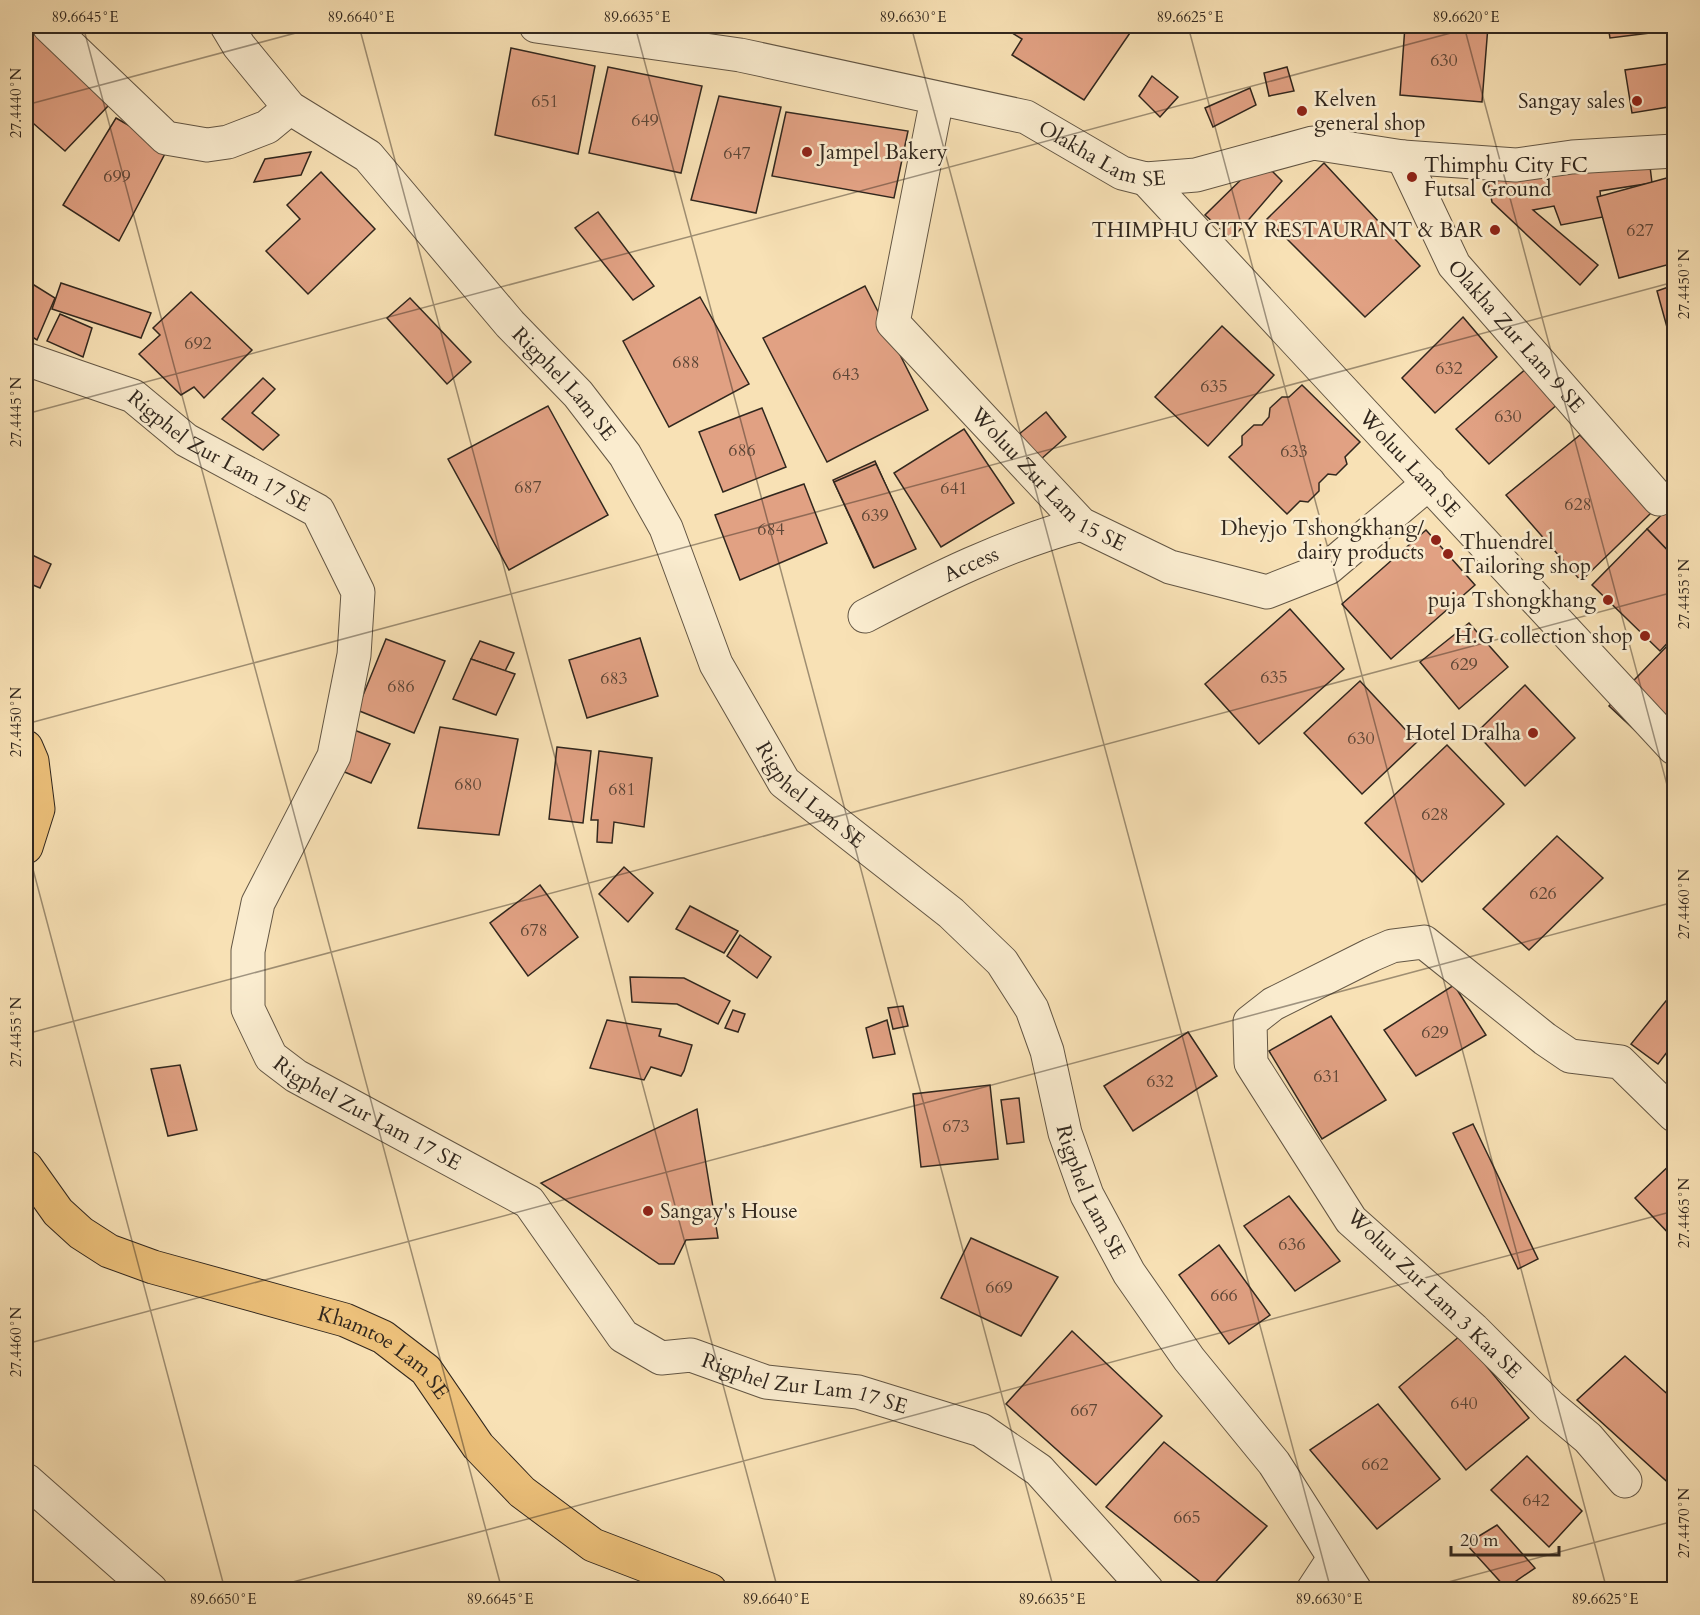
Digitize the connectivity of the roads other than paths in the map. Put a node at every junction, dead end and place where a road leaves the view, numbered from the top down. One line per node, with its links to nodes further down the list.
1 (49, 26): 5 (street)
2 (226, 26): 5 (street, Rigphel Lam SE)
3 (536, 26): 4 (street, Olakha Lam SE)
4 (937, 99): 8 (street, Olakha Lam SE); 12 (street, Woluu Zur Lam 15 SE)
5 (290, 108): 21 (street, Rigphel Lam SE)
6 (1674, 151): 7 (street, Olakha Lam SE)
7 (1403, 157): 8 (street, Olakha Lam SE); 11 (street, Olakha Zur Lam 9 SE)
8 (1146, 179): 10 (street, Woluu Lam SE)
9 (26, 359): 24 (street, Rigphel Zur Lam 17 SE)
10 (1429, 483): 12 (street, Woluu Zur Lam 15 SE); 15 (street, Woluu Lam SE)
11 (1659, 499)
12 (1081, 524): 13 (street, Access)
13 (865, 616)
14 (26, 747): 16 (main road)
15 (1674, 748)
16 (26, 847)
17 (1674, 1115): 20 (street, Woluu Zur Lam 3 Kaa SE)
18 (26, 1167): 23 (main road, Khamtoe Lam SE)
19 (26, 1480): 22 (street)
20 (1625, 1481)
21 (1334, 1558): 25 (street); 26 (street, Rigphel Lam SE)
22 (151, 1590)
23 (710, 1590)
24 (1147, 1590)
25 (1313, 1590)
26 (1355, 1590)

